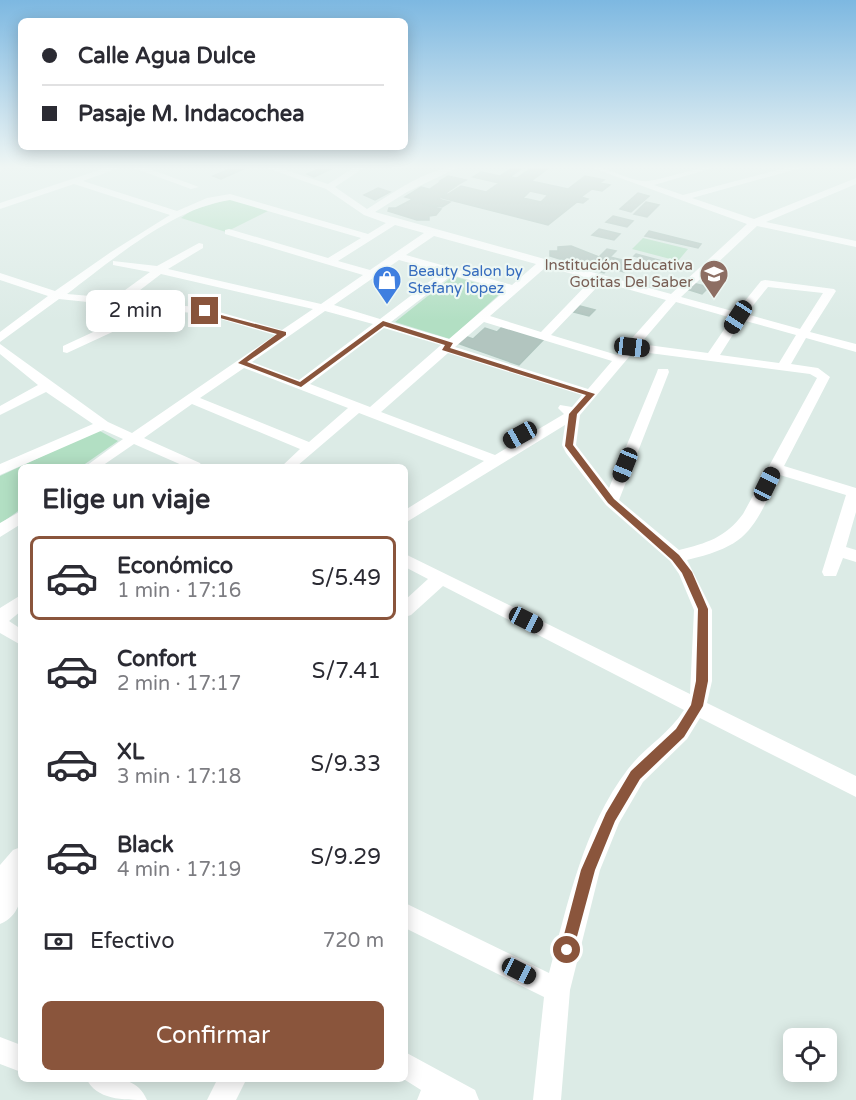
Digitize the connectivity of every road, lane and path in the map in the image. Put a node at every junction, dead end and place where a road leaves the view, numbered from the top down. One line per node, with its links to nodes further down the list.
1 (170, 218): 24 (street)
2 (303, 218): 10 (street)
3 (383, 218): 7 (street)
4 (741, 218): 6 (street)
5 (756, 218): 6 (street)
6 (749, 221): 11 (street); 23 (street)
7 (394, 222): 9 (street); 10 (street)
8 (229, 232): 15 (street)
9 (433, 232): 13 (street); 16 (street)
10 (369, 237): 15 (street)
11 (856, 244)
12 (200, 246): 17 (street)
13 (397, 256): 18 (street); 19 (street)
14 (117, 262): 17 (street)
15 (329, 262): 19 (street)
16 (544, 263): 21 (street); 22 (street)
17 (159, 270): 25 (street); 27 (street)
18 (451, 271): 22 (street); 30 (street)
19 (370, 274): 27 (street)
20 (0, 276): 24 (street)
21 (600, 278): 23 (street); 33 (street)
22 (513, 289): 29 (street)
23 (669, 295): 28 (street); 37 (street); 42 (street)
24 (58, 296): 25 (street); 34 (street)
25 (119, 300): 26 (street)
26 (160, 306): 32 (street); 40 (street)
27 (323, 308): 30 (street); 32 (street)
28 (741, 315): 31 (street); 31 (street); 41 (street)
29 (482, 317): 33 (street); 36 (street)
30 (383, 324): 36 (street); 46 (street)
31 (805, 332): 35 (street); 39 (street); 44 (street)
32 (283, 334): 43 (street)
33 (543, 336): 42 (street)
34 (0, 338)
35 (856, 342)
36 (448, 346): 48 (street); 52 (street)
37 (632, 347): 41 (street); 42 (street)
38 (0, 348): 47 (street)
39 (856, 348)
40 (67, 349)
41 (712, 357): 44 (street)
42 (615, 359): 48 (street)
43 (242, 363): 46 (street); 49 (street)
44 (783, 366): 61 (street)
45 (663, 372): 64 (street)
46 (301, 385): 50 (street)
47 (46, 386): 51 (street); 54 (street)
48 (586, 392): 53 (street)
49 (190, 399): 55 (street); 56 (street)
50 (359, 406): 52 (street); 56 (street)
51 (0, 411)
52 (374, 411): 57 (street)
53 (569, 411): 57 (street); 64 (street)
54 (103, 425): 55 (street); 62 (street)
55 (132, 439): 58 (street); 59 (street)
56 (312, 448): 60 (street)
57 (490, 457): 65 (street); 66 (street)
58 (96, 464)
59 (190, 464)
60 (292, 464)
61 (775, 468): 63 (street); 71 (street)
62 (0, 470)
63 (855, 493): 69 (street)
64 (611, 501): 71 (street)
65 (408, 502)
66 (408, 516)
67 (18, 518): 68 (street)
68 (0, 531)
69 (836, 550): 70 (street); 73 (street)
70 (856, 556)
71 (676, 557): 80 (street)
72 (408, 562): 74 (street)
73 (830, 572)
74 (441, 578): 76 (street); 80 (street)
75 (18, 604): 77 (street)
76 (408, 607)
77 (0, 618)
78 (0, 624): 79 (street)
79 (18, 636)
80 (697, 706): 81 (street); 87 (street)
81 (856, 787)
82 (18, 862): 83 (street)
83 (0, 883)
84 (18, 889): 85 (street)
85 (0, 912)
86 (408, 916): 87 (street)
87 (557, 990): 97 (street)
88 (0, 1050): 89 (street)
89 (18, 1058)
90 (408, 1068): 93 (street)
91 (105, 1082): 94 (street)
92 (232, 1082): 95 (street)
93 (434, 1092): 96 (street)
94 (133, 1100)
95 (221, 1100)
96 (465, 1100)
97 (547, 1100)

